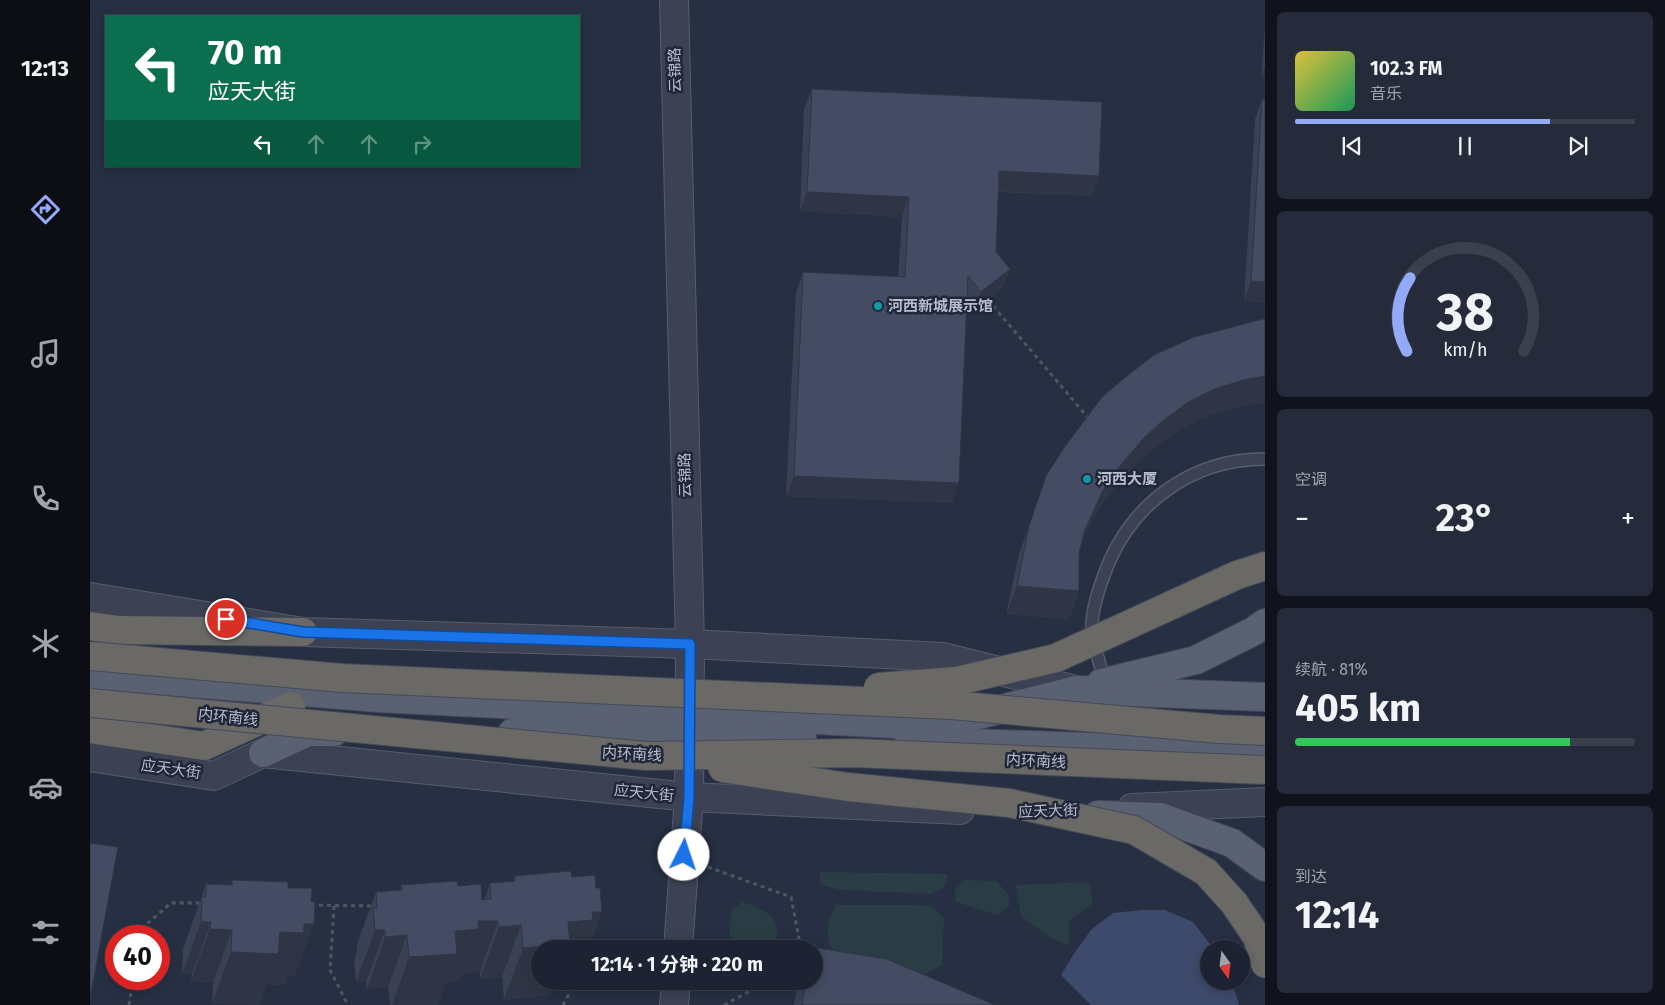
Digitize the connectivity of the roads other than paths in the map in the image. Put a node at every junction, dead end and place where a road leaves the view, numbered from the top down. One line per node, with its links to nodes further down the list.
1 (674, 0): 8 (street, 云锦路)
2 (1265, 458): 11 (lane)
3 (1265, 566): 14 (highway, bridge)
4 (90, 598): 7 (street)
5 (1265, 623): 11 (main road)
6 (90, 626): 7 (highway)
7 (303, 632): 8 (street)
8 (690, 644): 13 (street); 18 (street, 云锦路)
9 (90, 656): 14 (highway, bridge)
10 (90, 675): 18 (main road)
11 (1104, 682): 13 (main road)
12 (90, 686): 17 (main road)
13 (1076, 690): 15 (main road); 18 (main road)
14 (724, 696): 20 (highway, bridge)
15 (1265, 697)
16 (90, 703): 23 (highway, 内环南线, bridge)
17 (291, 706): 18 (main road); 19 (highway)
18 (689, 724): 21 (main road); 22 (main road); 26 (street, 云锦路)
19 (90, 729)
20 (1265, 731)
21 (263, 753): 24 (street, 应天大街); 26 (street, 应天大街)
22 (1265, 753)
23 (646, 756): 25 (highway, 内环南线, bridge); 31 (highway, bridge)
24 (90, 758)
25 (1265, 770)
26 (689, 797): 28 (street, 应天大街); 30 (street, 云锦路)
27 (1265, 802): 28 (street, 应天大街)
28 (1017, 812): 29 (main road)
29 (1265, 867)
30 (679, 940)
31 (1265, 964)
32 (675, 990): 33 (street)
33 (674, 1005)

